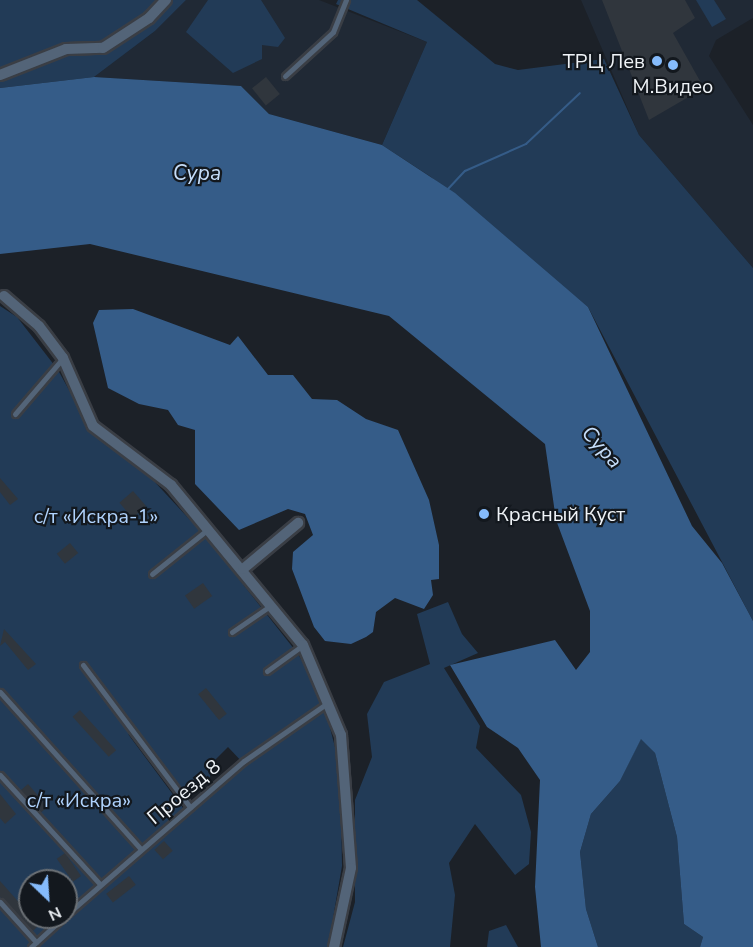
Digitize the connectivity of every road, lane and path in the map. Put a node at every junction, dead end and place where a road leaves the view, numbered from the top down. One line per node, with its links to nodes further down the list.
1 (166, 0): 3 (street)
2 (346, 0): 4 (lane)
3 (0, 75)
4 (285, 76)
5 (4, 296): 6 (street)
6 (63, 358): 7 (lane); 9 (street)
7 (15, 414)
8 (298, 523): 10 (street)
9 (208, 528): 10 (street); 11 (lane)
10 (243, 569): 12 (street)
11 (152, 574)
12 (271, 605): 13 (lane); 14 (street)
13 (232, 632)
14 (303, 645): 16 (lane); 18 (street)
15 (83, 665): 20 (lane)
16 (267, 670)
17 (0, 692): 21 (lane)
18 (330, 701): 20 (lane, Проезд 8); 28 (street)
19 (0, 775): 22 (lane)
20 (190, 807): 21 (lane, Проезд 8)
21 (140, 848): 22 (lane, Проезд 8)
22 (100, 884): 24 (lane, Проезд 8)
23 (0, 902): 26 (lane)
24 (78, 904)
25 (50, 929): 26 (lane, Проезд 8)
26 (36, 942): 27 (lane, Проезд 8)
27 (31, 947)
28 (334, 947)

